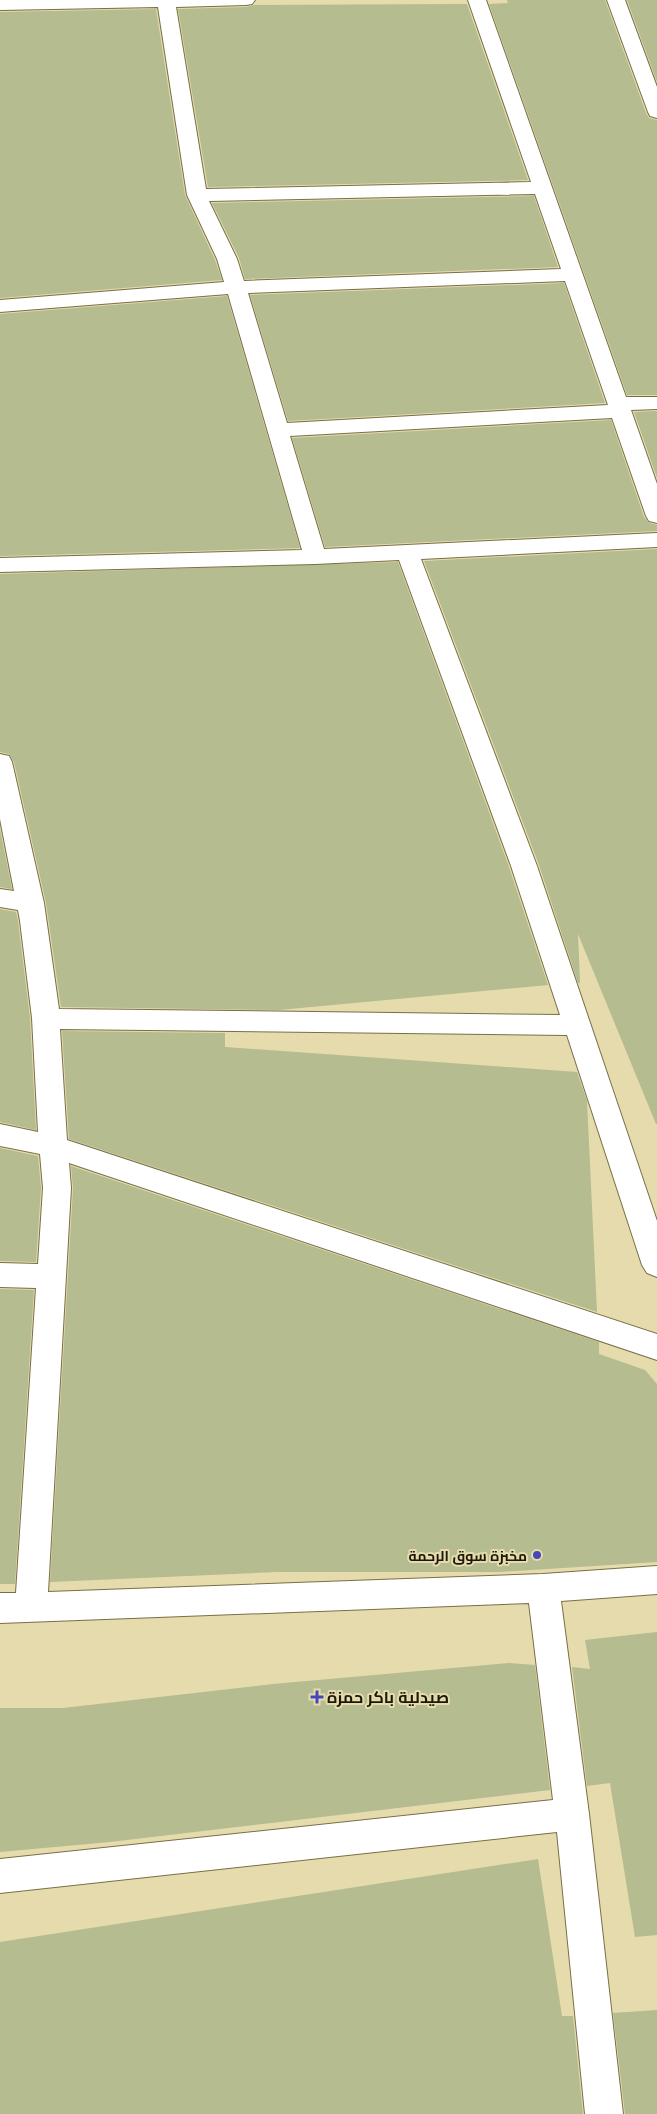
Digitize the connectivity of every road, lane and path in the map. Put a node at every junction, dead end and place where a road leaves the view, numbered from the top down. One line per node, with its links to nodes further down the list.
1 (167, 0): 2 (street); 5 (street); 8 (street)
2 (246, 0)
3 (477, 0): 7 (street)
4 (616, 0): 6 (street)
5 (0, 5)
6 (657, 112)
7 (544, 188): 8 (street); 9 (street)
8 (197, 195): 10 (street)
9 (572, 274): 10 (street); 13 (street)
10 (236, 287): 11 (street); 14 (street)
11 (0, 306)
12 (657, 403): 13 (street)
13 (619, 407): 14 (street); 15 (street)
14 (278, 430): 18 (street)
15 (657, 516)
16 (657, 540): 17 (street)
17 (407, 552): 18 (street); 24 (street)
18 (315, 557): 19 (street)
19 (0, 565)
20 (0, 762): 22 (street)
21 (0, 898): 22 (street)
22 (31, 903): 23 (street)
23 (46, 1019): 24 (street); 26 (street)
24 (577, 1025): 27 (street)
25 (0, 1135): 26 (street)
26 (52, 1146): 30 (street); 31 (street)
27 (646, 1200): 28 (street)
28 (657, 1265)
29 (0, 1275): 30 (street)
30 (52, 1277): 34 (street)
31 (657, 1347)
32 (657, 1580): 33 (street)
33 (543, 1588): 34 (street); 35 (street)
34 (15, 1607)
35 (572, 1814): 36 (street); 37 (street)
36 (0, 1876)
37 (604, 2114)

